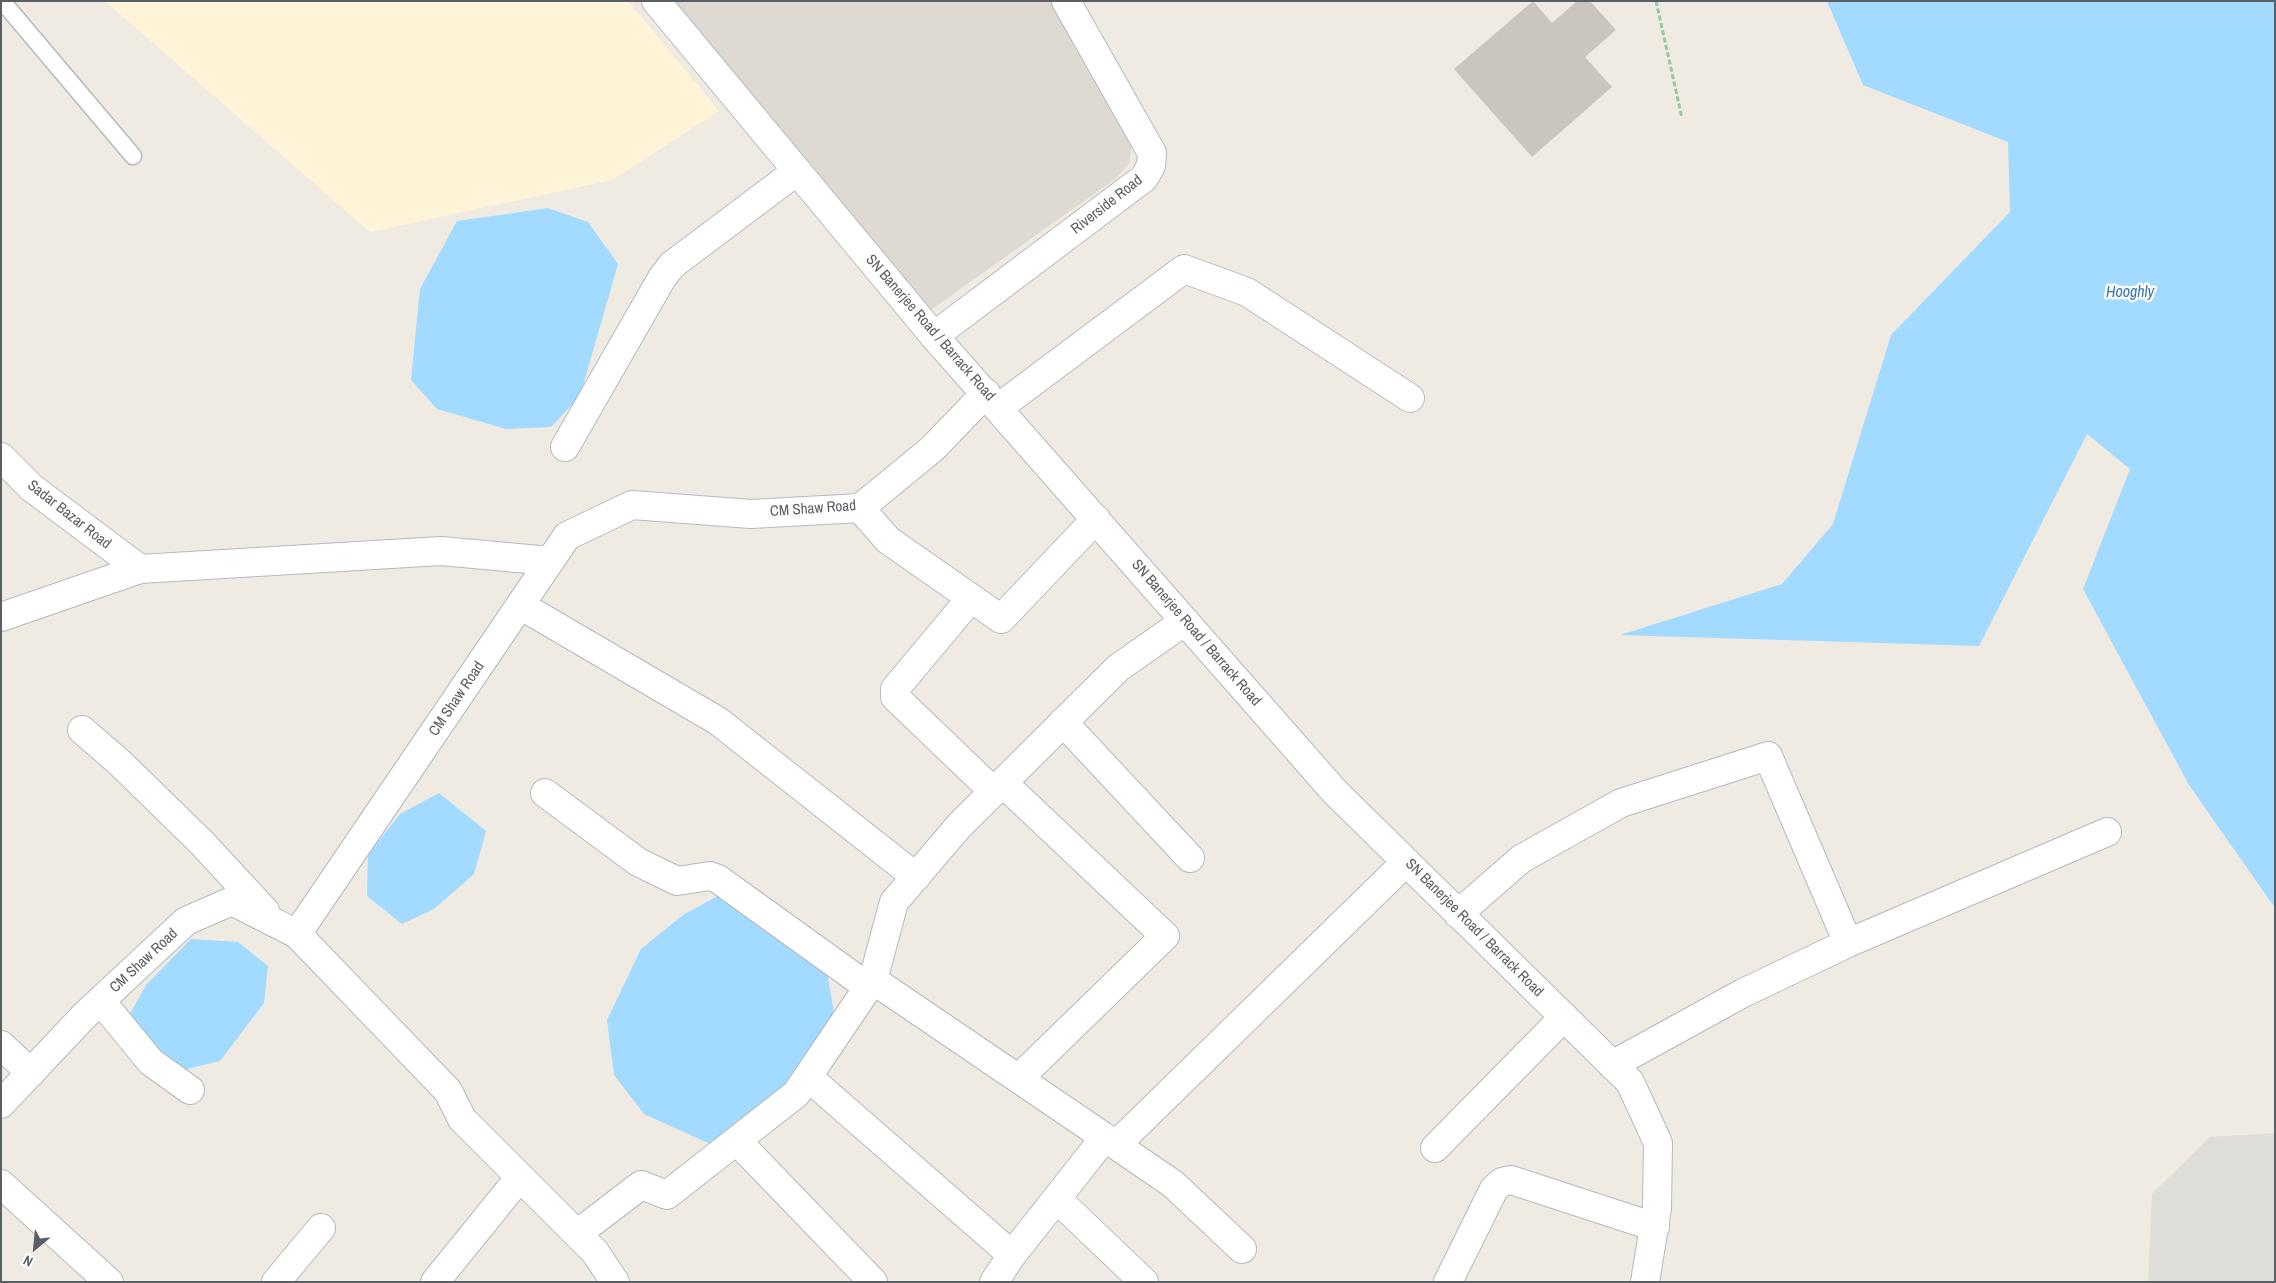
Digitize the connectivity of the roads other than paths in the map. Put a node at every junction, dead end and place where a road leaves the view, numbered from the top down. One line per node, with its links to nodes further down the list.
1 (2, 1): 4 (lane)
2 (656, 1): 5 (street, SN Banerjee Road / Barrack Road)
3 (1066, 1): 6 (street, Riverside Road)
4 (133, 156)
5 (797, 171): 6 (street, SN Banerjee Road / Barrack Road); 9 (street)
6 (934, 336): 8 (street, SN Banerjee Road / Barrack Road)
7 (1410, 398): 8 (street, CM Shaw Road)
8 (992, 400): 11 (street, CM Shaw Road); 12 (street, SN Banerjee Road / Barrack Road)
9 (565, 447)
10 (1, 457): 14 (street, Sadar Bazar Road)
11 (860, 508): 13 (street, CM Shaw Road); 15 (street)
12 (1096, 519): 15 (street); 18 (street, SN Banerjee Road / Barrack Road)
13 (550, 561): 14 (street); 16 (street, CM Shaw Road)
14 (140, 569): 17 (street)
15 (971, 598): 21 (street)
16 (520, 605): 26 (street); 28 (street, CM Shaw Road)
17 (1, 617)
18 (1186, 621): 19 (street); 25 (street, SN Banerjee Road / Barrack Road)
19 (1063, 722): 21 (street); 24 (street)
20 (82, 730): 28 (street)
21 (998, 788): 26 (street); 37 (street)
22 (545, 794): 30 (street)
23 (2107, 832): 29 (street)
24 (1190, 858)
25 (1406, 862): 27 (street, SN Banerjee Road / Barrack Road); 41 (street)
26 (916, 877): 30 (street)
27 (1458, 914): 29 (street); 32 (street, SN Banerjee Road / Barrack Road)
28 (287, 929): 31 (street, CM Shaw Road); 43 (street)
29 (1848, 943): 34 (street)
30 (871, 983): 36 (street); 37 (street)
31 (101, 1001): 35 (street, CM Shaw Road); 38 (street)
32 (1564, 1017): 34 (street, SN Banerjee Road / Barrack Road); 42 (street)
33 (1, 1045): 35 (street)
34 (1612, 1065): 46 (street, SN Banerjee Road / Barrack Road)
35 (30, 1073): 39 (street, CM Shaw Road)
36 (808, 1077): 40 (street); 50 (street)
37 (1019, 1078): 41 (street)
38 (190, 1090)
39 (1, 1104)
40 (737, 1141): 48 (street); 55 (street)
41 (1110, 1141): 45 (street); 49 (street)
42 (1435, 1148)
43 (520, 1177): 48 (street); 53 (street)
44 (1, 1184): 51 (street)
45 (1057, 1199): 50 (street); 57 (street)
46 (1655, 1227): 58 (street); 59 (street, SN Banerjee Road / Barrack Road)
47 (321, 1228): 52 (street)
48 (577, 1234): 54 (street)
49 (1242, 1249)
50 (1012, 1255): 56 (street)
51 (109, 1282)
52 (276, 1282)
53 (434, 1282)
54 (615, 1282)
55 (873, 1282)
56 (994, 1282)
57 (1144, 1282)
58 (1448, 1282)
59 (1645, 1282)

